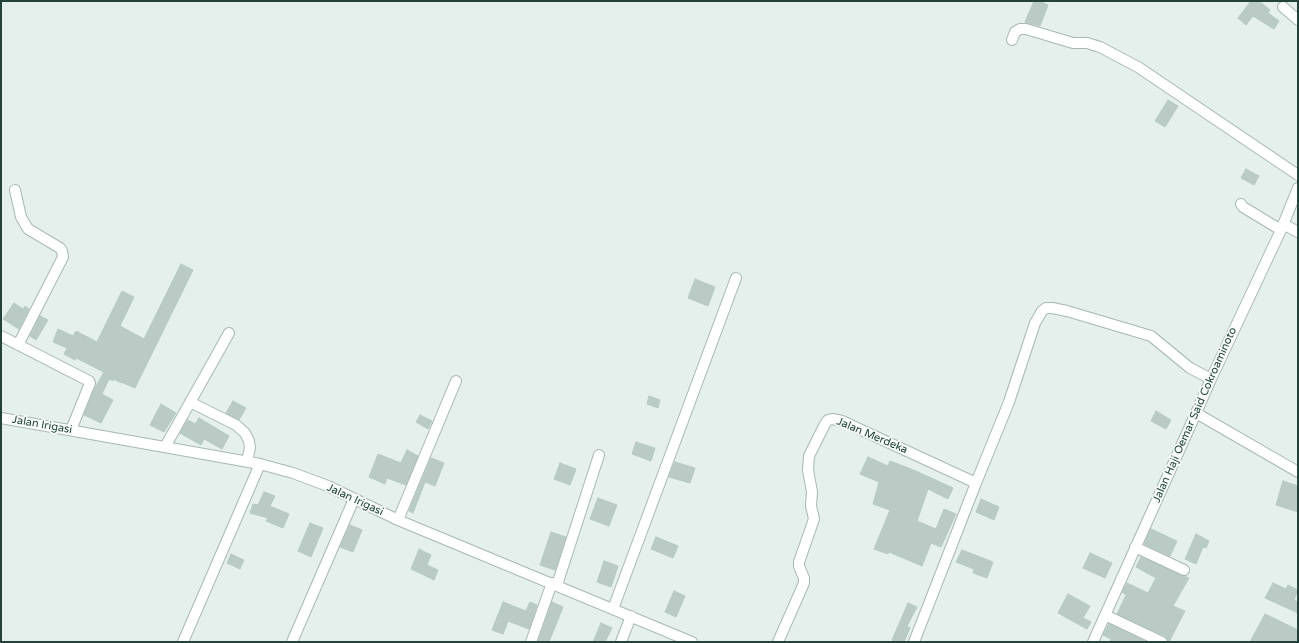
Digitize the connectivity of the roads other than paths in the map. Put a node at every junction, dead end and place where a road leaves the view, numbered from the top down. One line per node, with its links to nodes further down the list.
1 (1283, 7): 2 (street)
2 (1298, 20)
3 (1012, 40): 4 (street)
4 (1298, 175)
5 (1298, 188): 8 (street, Jalan Haji Oemar Said Cokroaminoto)
6 (15, 190): 13 (street)
7 (1241, 204): 8 (street)
8 (1282, 227): 9 (street); 14 (street, Jalan Haji Oemar Said Cokroaminoto)
9 (1298, 232)
10 (736, 278): 31 (street)
11 (229, 332): 16 (street)
12 (1, 336): 13 (street)
13 (18, 345): 19 (street)
14 (1211, 378): 17 (street, Jalan Haji Oemar Said Cokroaminoto); 25 (street)
15 (456, 381): 27 (street)
16 (190, 402): 20 (street); 22 (street)
17 (1196, 413): 24 (street); 28 (street, Jalan Haji Oemar Said Cokroaminoto)
18 (1, 418): 19 (street, Jalan Irigasi)
19 (70, 430): 20 (street, Jalan Irigasi)
20 (165, 447): 22 (street, Jalan Irigasi)
21 (600, 455): 30 (street)
22 (247, 461): 23 (street, Jalan Irigasi)
23 (260, 464): 26 (street, Jalan Irigasi); 34 (street)
24 (1298, 472)
25 (976, 483): 39 (street, Jalan Merdeka); 40 (street)
26 (354, 499): 27 (street, Jalan Irigasi); 35 (street)
27 (398, 520): 30 (street, Jalan Irigasi)
28 (1136, 547): 29 (street); 32 (street, Jalan Haji Oemar Said Cokroaminoto)
29 (1184, 570)
30 (554, 584): 31 (street, Jalan Irigasi); 36 (street)
31 (613, 609): 33 (street, Jalan Irigasi)
32 (1105, 615): 41 (street, Jalan Haji Oemar Said Cokroaminoto); 42 (street)
33 (631, 616): 37 (street); 38 (street, Jalan Irigasi)
34 (183, 642)
35 (292, 642)
36 (531, 642)
37 (621, 642)
38 (692, 642)
39 (778, 642)
40 (914, 642)
41 (1093, 642)
42 (1162, 642)

